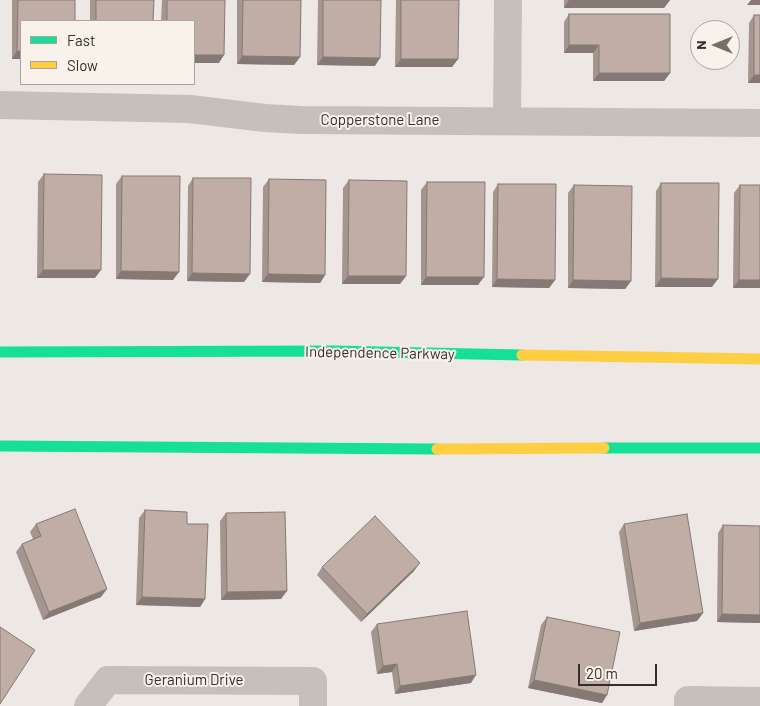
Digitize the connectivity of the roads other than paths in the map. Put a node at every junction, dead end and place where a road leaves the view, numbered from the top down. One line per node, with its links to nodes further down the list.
1 (508, 0): 3 (street)
2 (0, 105): 3 (street, Copperstone Lane)
3 (507, 121): 4 (street, Copperstone Lane)
4 (760, 123)
5 (0, 352): 6 (main road, Independence Parkway)
6 (760, 359)
7 (0, 446): 8 (main road)
8 (760, 448)
9 (313, 693): 12 (street, Geranium Drive)
10 (760, 701): 11 (street)
11 (688, 703)
12 (88, 706)

